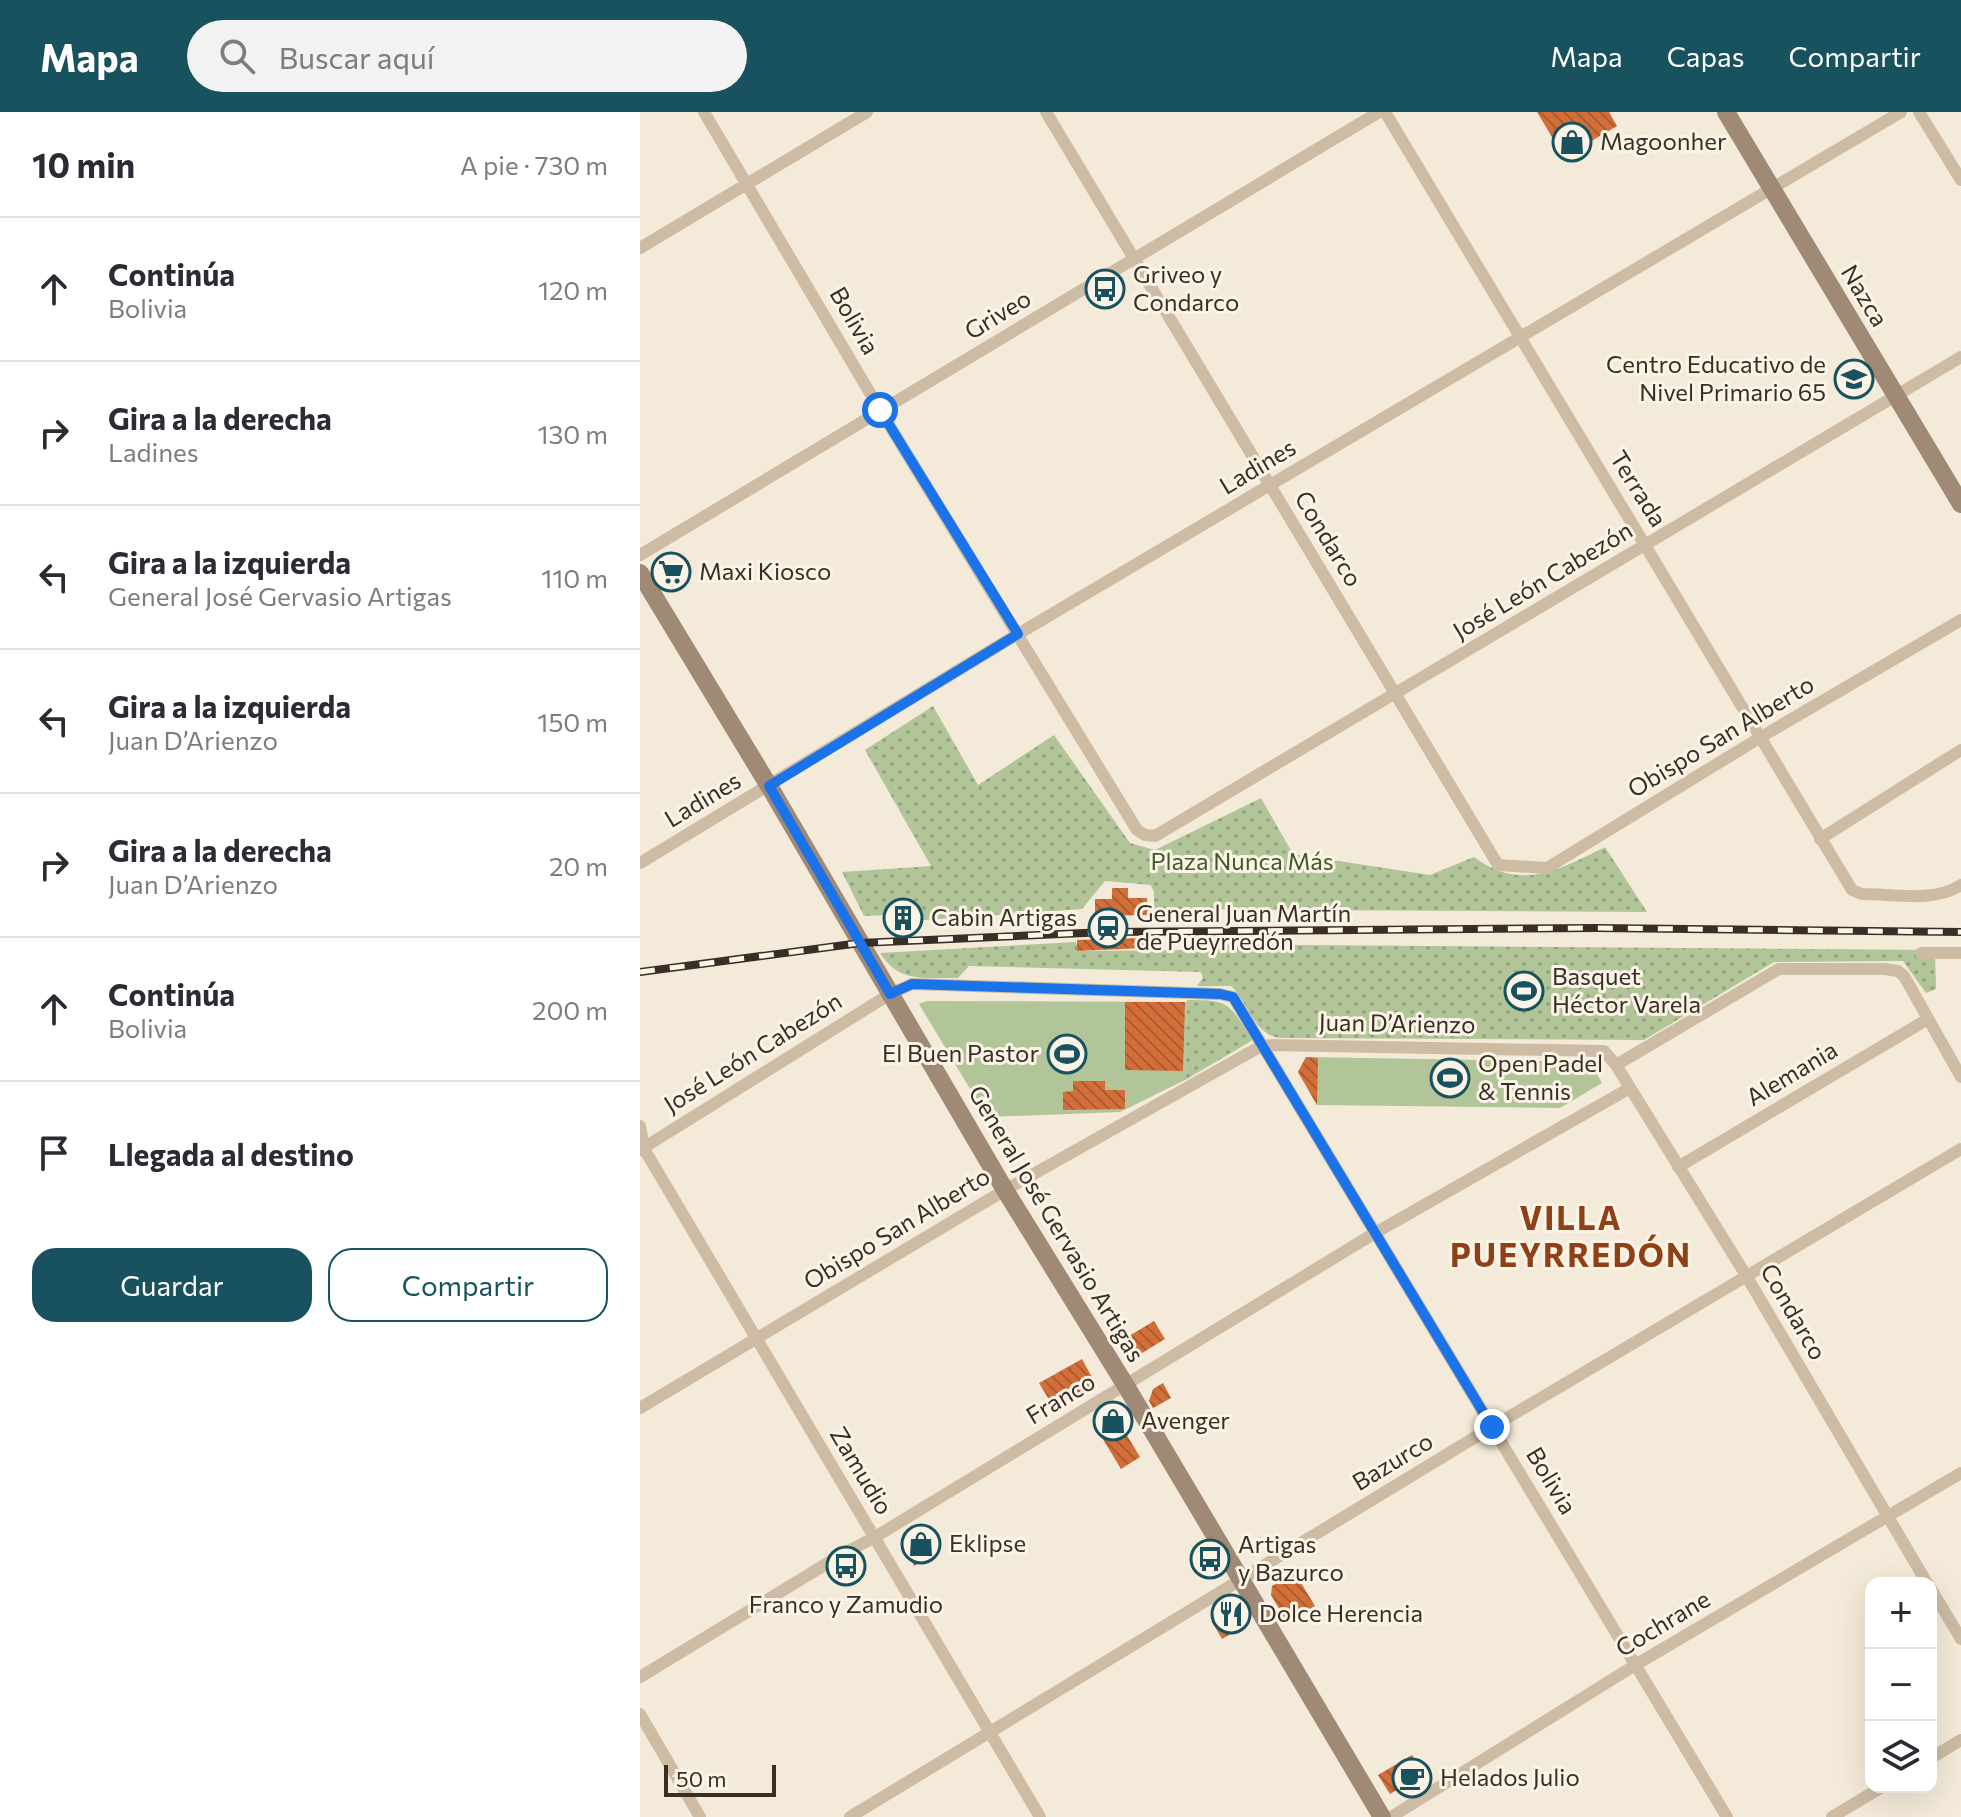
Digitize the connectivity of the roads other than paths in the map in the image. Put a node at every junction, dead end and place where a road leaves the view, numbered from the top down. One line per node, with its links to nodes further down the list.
1 (704, 112): 9 (street, Bolivia)
2 (867, 112): 9 (street)
3 (1046, 112): 12 (street, Condarco)
4 (1382, 112): 12 (street, Griveo); 13 (street, Terrada)
5 (1726, 112): 10 (street, Nazca)
6 (1901, 112): 10 (street, Ladines)
7 (1919, 112): 8 (street)
8 (1961, 180)
9 (748, 184): 11 (street); 16 (street, Bolivia)
10 (1772, 188): 13 (street, Ladines); 15 (street, Nazca)
11 (640, 248)
12 (1134, 260): 16 (street, Griveo); 17 (street, Condarco)
13 (1519, 337): 17 (street, Ladines); 19 (street, Terrada)
14 (1961, 357): 15 (street, José León Cabezón)
15 (1896, 398): 18 (street, Nazca); 19 (street, José León Cabezón)
16 (880, 410): 20 (street, Griveo); 23 (street, Bolivia)
17 (1270, 485): 23 (street, Ladines); 24 (street, Condarco)
18 (1961, 504)
19 (1647, 545): 24 (street, José León Cabezón); 25 (street, Terrada)
20 (640, 555)
21 (640, 573): 27 (street, General José Gervasio Artigas)
22 (1961, 620): 25 (street, Obispo San Alberto)
23 (1018, 634): 27 (street, Ladines); 28 (street, Bolivia)
24 (1397, 694): 28 (street, José León Cabezón); 31 (street, Condarco)
25 (1761, 737): 29 (street, Terrada); 31 (street, Obispo San Alberto)
26 (1961, 750): 29 (street)
27 (769, 786): 30 (street, Ladines); 35 (street, General José Gervasio Artigas)
28 (1145, 835)
29 (1820, 839): 32 (street, Terrada)
30 (640, 863)
31 (1498, 865)
32 (1961, 885)
33 (1921, 953): 34 (street)
34 (1961, 953)
35 (890, 994): 37 (street); 42 (street, José León Cabezón); 45 (street, General José Gervasio Artigas)
36 (1928, 1019): 38 (street); 39 (street); 44 (street, Alemania)
37 (1263, 1045): 38 (street, Juan D’Arienzo); 45 (street, Obispo San Alberto); 46 (street, Bolivia)
38 (1616, 1065): 40 (street, Condarco)
39 (1961, 1077)
40 (1630, 1088): 44 (street, Condarco); 46 (street, Franco)
41 (640, 1126): 42 (street, Zamudio)
42 (641, 1146): 48 (street, Zamudio)
43 (1961, 1149): 47 (street, Bazurco)
44 (1678, 1167): 47 (street, Condarco)
45 (1005, 1190): 48 (street, Obispo San Alberto); 49 (street, General José Gervasio Artigas)
46 (1375, 1233): 49 (street, Franco); 51 (street, Bolivia)
47 (1747, 1277): 51 (street, Bazurco); 53 (street, Condarco)
48 (755, 1340): 50 (street, Obispo San Alberto); 54 (street, Zamudio)
49 (1126, 1386): 54 (street, Franco); 56 (street, General José Gervasio Artigas)
50 (640, 1408)
51 (1492, 1427): 56 (street, Bazurco); 59 (street, Bolivia)
52 (1961, 1473): 53 (street, Cochrane)
53 (1887, 1517): 55 (street, Condarco); 59 (street, Cochrane)
54 (875, 1537): 60 (street, Franco); 62 (street, Zamudio)
55 (1923, 1577)
56 (1241, 1580): 62 (street, Bazurco); 69 (street, General José Gervasio Artigas)
57 (1937, 1599): 58 (street)
58 (1961, 1639)
59 (1637, 1664): 70 (street, Cochrane); 71 (street, Bolivia)
60 (640, 1677)
61 (640, 1714): 66 (street)
62 (990, 1733): 67 (street, Bazurco); 68 (street, Zamudio)
63 (1961, 1740): 64 (street)
64 (1937, 1754)
65 (1872, 1793): 72 (street)
66 (700, 1817)
67 (850, 1817)
68 (1040, 1817)
69 (1382, 1817)
70 (1391, 1817)
71 (1727, 1817)
72 (1832, 1817)

